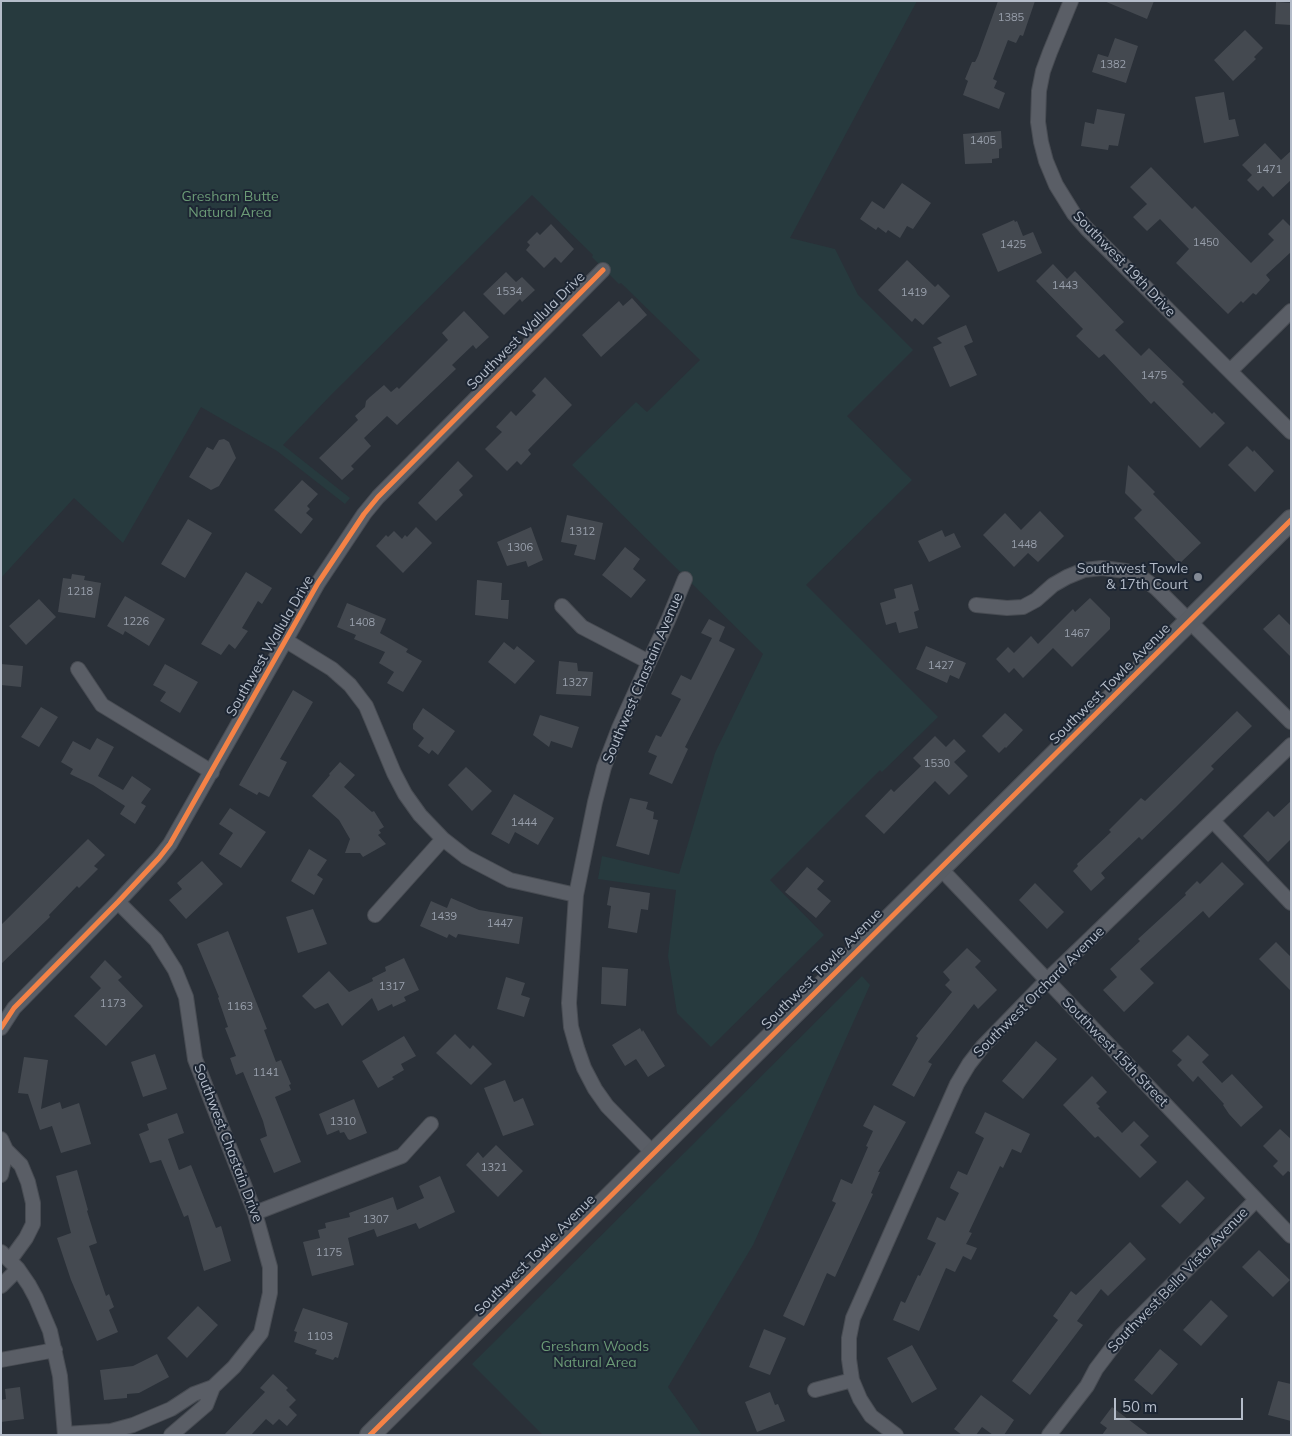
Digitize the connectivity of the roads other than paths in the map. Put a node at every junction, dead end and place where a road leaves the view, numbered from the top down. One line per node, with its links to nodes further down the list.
1 (1071, 1): 4 (street, Southwest 19th Drive)
2 (603, 270): 11 (street, Southwest Wallula Drive)
3 (1291, 311): 4 (street)
4 (1230, 371): 5 (street, Southwest 19th Drive)
5 (1291, 432)
6 (1291, 520): 10 (main road, Southwest Towle Avenue)
7 (685, 579): 12 (street, Southwest Chastain Avenue)
8 (976, 605): 10 (street)
9 (562, 606): 12 (street)
10 (1190, 620): 14 (street); 19 (main road, Southwest Towle Avenue)
11 (285, 640): 16 (street, Southwest Wallula Drive); 18 (street)
12 (649, 662): 20 (street, Southwest Chastain Avenue)
13 (78, 669): 16 (street)
14 (1291, 722)
15 (1291, 745): 17 (street, Southwest Orchard Avenue)
16 (212, 772): 21 (street, Southwest Wallula Drive)
17 (1213, 822): 22 (street); 24 (street, Southwest Orchard Avenue)
18 (442, 840): 20 (street); 23 (street)
19 (940, 868): 24 (street, Southwest 15th Street); 28 (main road, Southwest Towle Avenue)
20 (576, 896): 28 (street, Southwest Chastain Avenue)
21 (118, 902): 25 (street, Southwest Wallula Drive); 31 (street, Southwest Chastain Drive)
22 (1291, 903)
23 (374, 915)
24 (1047, 980): 30 (street, Southwest 15th Street); 37 (street, Southwest Orchard Avenue)
25 (1, 1028)
26 (431, 1124): 31 (street)
27 (4, 1145): 29 (street); 33 (street)
28 (654, 1153): 42 (main road, Southwest Towle Avenue)
29 (1, 1175)
30 (1256, 1200): 32 (street, Southwest 15th Street); 44 (street, Southwest Bella Vista Avenue)
31 (255, 1213): 38 (street, Southwest Chastain Drive)
32 (1291, 1236)
33 (10, 1260): 34 (street); 35 (street)
34 (1, 1286)
35 (55, 1350): 36 (street); 40 (street)
36 (1, 1360)
37 (852, 1380): 39 (street); 43 (street, Southwest Orchard Avenue)
38 (213, 1387): 40 (street, Southwest Chastain Drive); 41 (street, Southwest Chastain Drive)
39 (816, 1390)
40 (65, 1435)
41 (171, 1435)
42 (370, 1435)
43 (896, 1435)
44 (1049, 1435)

